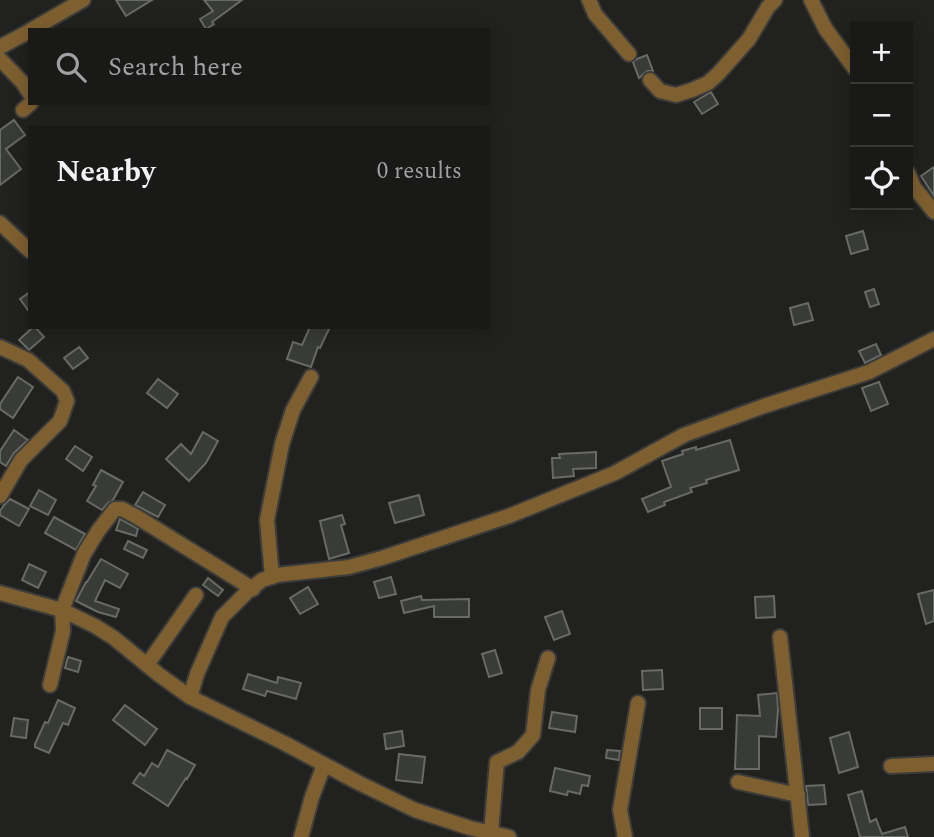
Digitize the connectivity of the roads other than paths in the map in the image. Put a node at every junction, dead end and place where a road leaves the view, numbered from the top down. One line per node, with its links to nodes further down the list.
1 (83, 0): 5 (street)
2 (589, 0): 9 (street)
3 (775, 0): 12 (street)
4 (811, 0): 11 (street)
5 (61, 6): 6 (street)
6 (33, 28)
7 (28, 31): 8 (street)
8 (0, 47)
9 (629, 54)
10 (0, 59): 13 (street)
11 (850, 62)
12 (650, 80)
13 (28, 91)
14 (913, 183): 15 (street)
15 (934, 212)
16 (0, 223): 17 (street)
17 (28, 248)
18 (934, 339): 22 (street)
19 (0, 347): 21 (street)
20 (311, 377): 22 (street)
21 (2, 487)
22 (272, 577): 23 (street)
23 (253, 589): 26 (street); 31 (street)
24 (0, 593): 26 (street)
25 (196, 595): 29 (street)
26 (62, 610): 29 (street); 30 (street)
27 (780, 637): 37 (street)
28 (548, 658): 38 (street)
29 (147, 665): 31 (street)
30 (50, 685)
31 (190, 697): 34 (street)
32 (638, 703): 41 (street)
33 (934, 764): 35 (street)
34 (324, 765): 38 (street); 39 (street)
35 (891, 766)
36 (738, 782): 37 (street)
37 (798, 795): 42 (street)
38 (491, 833): 40 (street)
39 (300, 837)
40 (509, 837)
41 (625, 837)
42 (802, 837)

